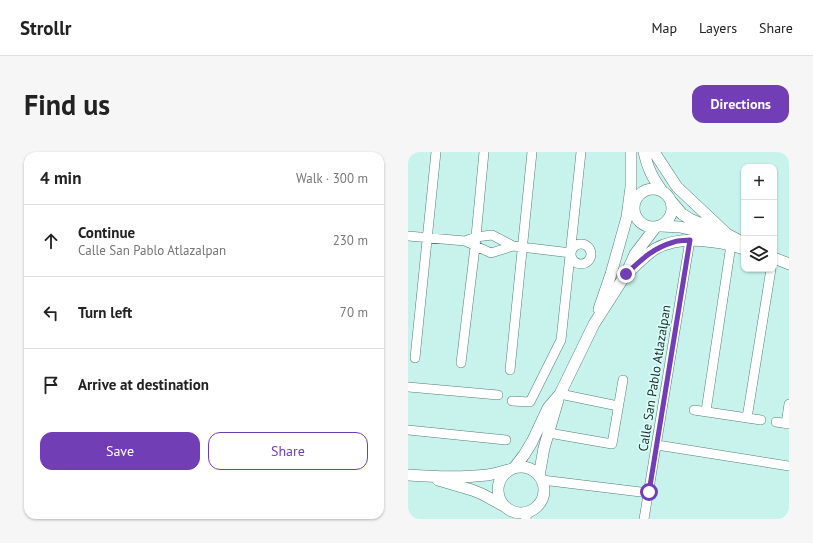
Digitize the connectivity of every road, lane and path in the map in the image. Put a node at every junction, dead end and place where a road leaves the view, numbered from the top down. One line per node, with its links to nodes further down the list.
1 (436, 152): 16 (street)
2 (484, 152): 15 (street)
3 (532, 152): 24 (street)
4 (581, 152): 25 (street)
5 (631, 152): 8 (street)
6 (644, 152): 9 (street)
7 (654, 152): 17 (street)
8 (631, 187): 10 (street); 12 (street)
9 (662, 192): 10 (street); 11 (street)
10 (636, 199): 12 (street)
11 (670, 200): 13 (street); 17 (street)
12 (630, 214): 13 (street); 30 (street)
13 (658, 227): 17 (street); 29 (street)
14 (408, 236): 16 (street)
15 (476, 237): 19 (street); 21 (street); 22 (street)
16 (428, 238): 19 (street); 31 (street)
17 (729, 239): 18 (street); 20 (street); 23 (street); 42 (street)
18 (690, 240): 29 (street); 50 (street, Calle San Pablo Atlazalpan)
19 (465, 241): 22 (street)
20 (741, 242)
21 (513, 246): 22 (street); 24 (street)
22 (475, 247): 32 (street)
23 (741, 247)
24 (523, 248): 25 (street); 33 (street)
25 (571, 253): 38 (street)
26 (777, 259): 27 (street)
27 (789, 264)
28 (771, 272): 43 (street)
29 (626, 274): 30 (street)
30 (594, 324): 36 (street)
31 (415, 358)
32 (461, 363)
33 (510, 370)
34 (623, 380): 40 (street)
35 (408, 387): 37 (street)
36 (560, 394): 40 (street); 48 (street); 52 (street)
37 (498, 395)
38 (512, 401)
39 (789, 404): 46 (street)
40 (618, 406): 48 (street)
41 (694, 410): 42 (street)
42 (706, 411): 43 (street)
43 (747, 418): 44 (street)
44 (761, 420)
45 (776, 422): 46 (street)
46 (788, 424)
47 (408, 430): 49 (street)
48 (549, 433): 55 (street)
49 (506, 440)
50 (657, 444): 51 (street); 56 (street, Calle San Pablo Atlazalpan)
51 (789, 466)
52 (511, 469): 54 (street); 55 (street); 57 (street)
53 (408, 475): 54 (street)
54 (428, 477): 57 (street)
55 (541, 478): 56 (street); 58 (street)
56 (649, 492): 59 (street, Calle San Pablo Atlazalpan)
57 (506, 507): 58 (street)
58 (526, 515)
59 (644, 519)

